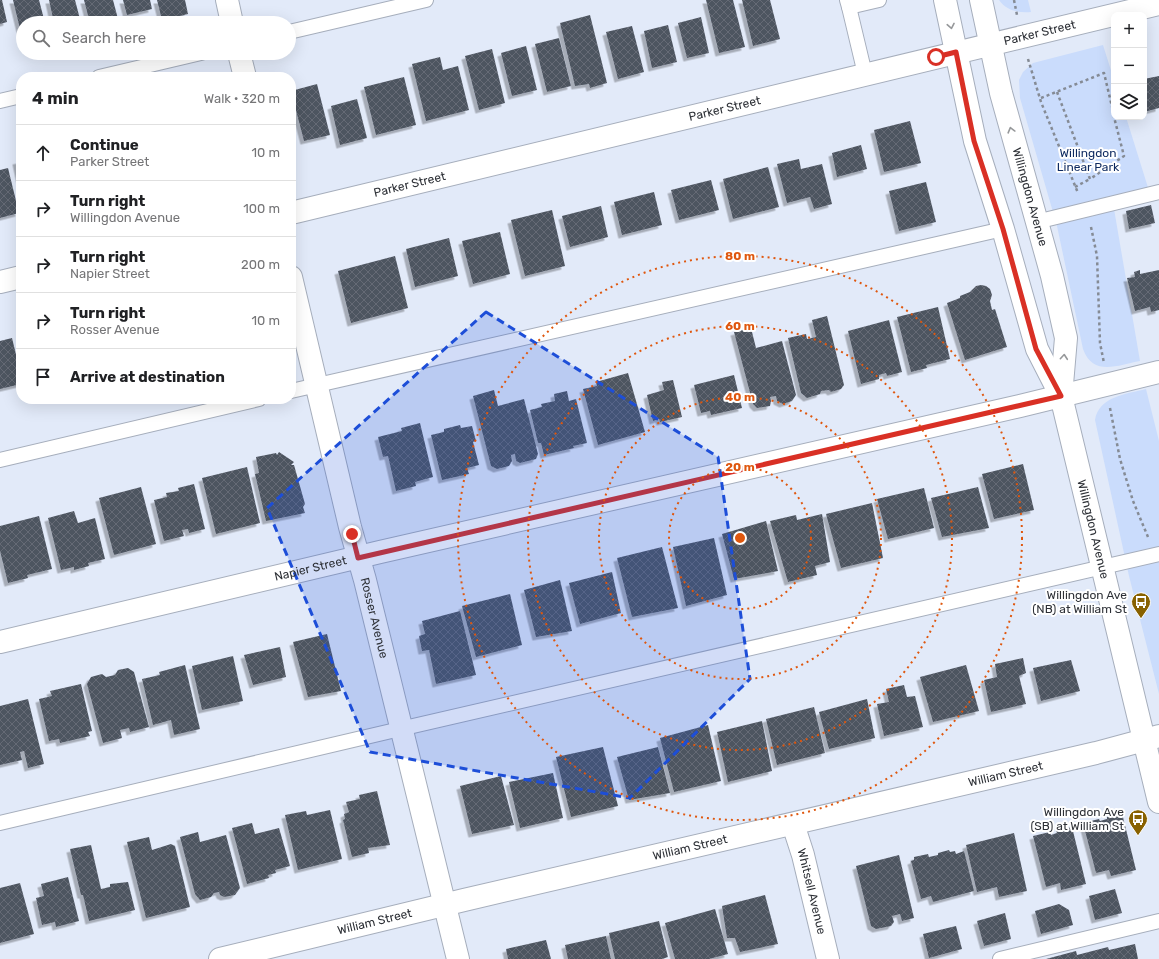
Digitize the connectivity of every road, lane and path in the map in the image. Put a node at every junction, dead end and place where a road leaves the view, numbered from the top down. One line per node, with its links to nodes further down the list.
1 (227, 0): 10 (street)
2 (426, 0): 11 (lane)
3 (877, 0): 7 (lane)
4 (945, 0): 13 (street, Willingdon Avenue, one-way to 13)
5 (981, 0): 12 (street, Willingdon Avenue)
6 (1014, 0): 9 (path)
7 (848, 4): 18 (lane)
8 (1159, 4): 12 (street, Parker Street)
9 (1017, 12)
10 (230, 16)
11 (296, 30)
12 (991, 44): 13 (street, Parker Street); 29 (street, Willingdon Avenue, one-way to 12)
13 (956, 52): 18 (street, Parker Street); 30 (street, Willingdon Avenue)
14 (171, 60): 16 (lane)
15 (241, 60): 17 (street)
16 (120, 72)
17 (244, 72)
18 (865, 74): 28 (street, Parker Street)
19 (1057, 92): 21 (path); 23 (path); 25 (path)
20 (16, 97): 22 (lane)
21 (1040, 98)
22 (0, 100)
23 (1111, 103)
24 (1115, 120): 25 (path)
25 (1090, 179): 26 (path)
26 (1075, 187)
27 (1159, 192): 29 (lane)
28 (296, 212)
29 (1036, 222): 37 (street, Willingdon Avenue, one-way to 29)
30 (1003, 229): 35 (lane); 37 (street, Willingdon Avenue)
31 (16, 278): 32 (street)
32 (0, 282)
33 (296, 299): 35 (street, Rosser Avenue)
34 (1159, 372): 37 (street, Napier Street)
35 (316, 386): 36 (lane); 42 (street, Rosser Avenue)
36 (296, 391)
37 (1061, 396): 42 (street, Napier Street); 43 (street, Willingdon Avenue)
38 (238, 404): 40 (lane)
39 (1109, 404): 41 (path)
40 (0, 460)
41 (1158, 554): 43 (lane)
42 (358, 558): 44 (street, Napier Street); 45 (street, Rosser Avenue)
43 (1102, 568): 45 (lane); 46 (street, Willingdon Avenue)
44 (0, 642)
45 (400, 729): 48 (lane); 50 (street, Rosser Avenue)
46 (1152, 738): 47 (street, Willingdon Avenue); 49 (street, William Street)
47 (1159, 802)
48 (0, 823)
49 (793, 824): 50 (street, William Street); 55 (street, Whitsell Avenue)
50 (446, 905): 53 (street, William Street); 54 (street, Rosser Avenue)
51 (1159, 921): 52 (lane)
52 (1018, 957): 56 (lane)
53 (220, 959)
54 (458, 959)
55 (828, 959)
56 (1000, 959)

